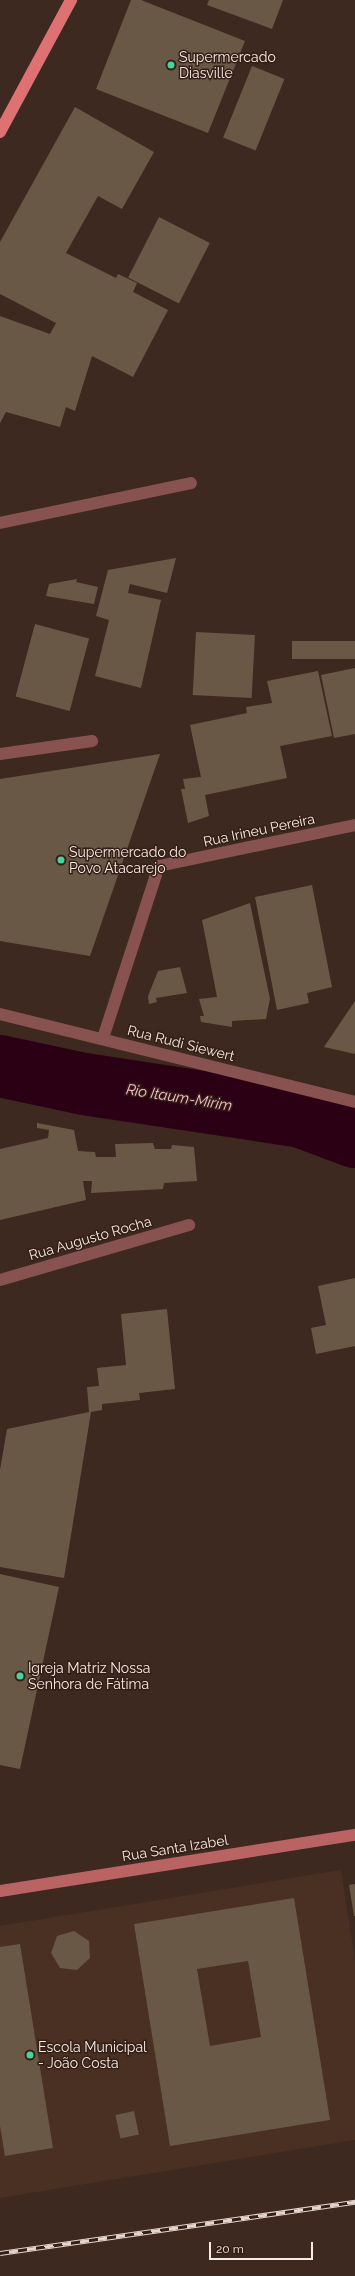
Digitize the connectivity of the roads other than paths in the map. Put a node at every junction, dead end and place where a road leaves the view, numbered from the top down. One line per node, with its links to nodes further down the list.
1 (71, 0): 2 (main road)
2 (0, 132)
3 (191, 483): 4 (street)
4 (0, 523)
5 (92, 741): 6 (street)
6 (0, 754)
7 (355, 825): 9 (street, Rua Irineu Pereira)
8 (0, 1014): 9 (street, Rua Rudi Siewert)
9 (103, 1038): 10 (street, Rua Rudi Siewert)
10 (355, 1102)
11 (189, 1225): 12 (street, Rua Augusto Rocha)
12 (0, 1280)
13 (355, 1835): 14 (street, Rua Santa Izabel)
14 (0, 1891)

